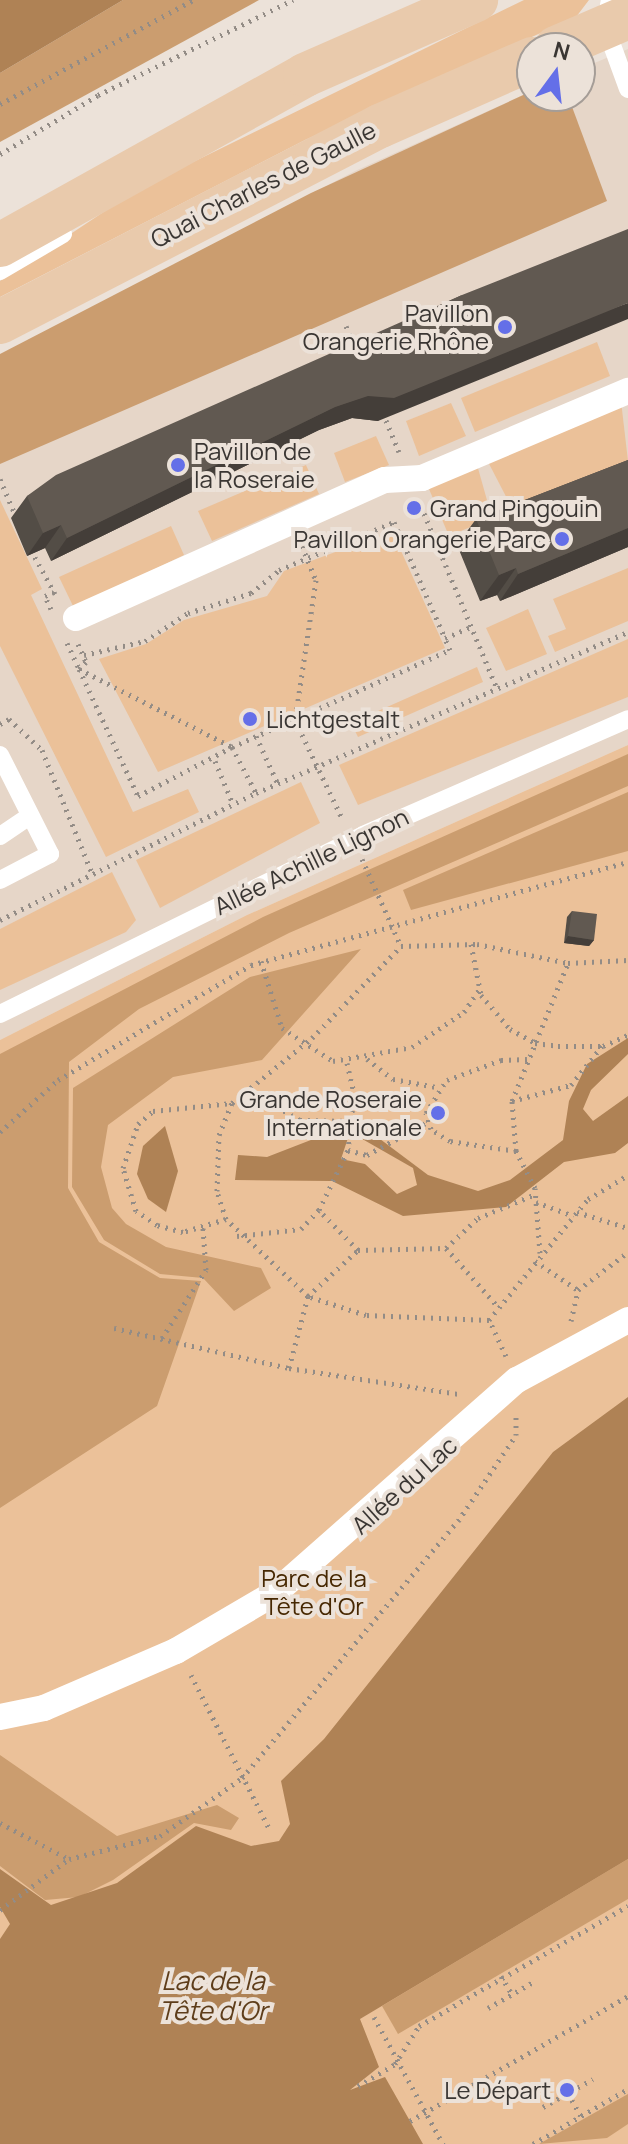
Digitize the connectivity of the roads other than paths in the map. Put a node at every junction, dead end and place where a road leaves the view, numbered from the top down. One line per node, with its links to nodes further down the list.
1 (476, 0): 6 (main road)
2 (614, 14): 3 (main road); 5 (lane)
3 (583, 32)
4 (516, 66): 9 (main road, Quai Charles de Gaulle)
5 (628, 89)
6 (100, 189): 7 (main road); 8 (lane)
7 (0, 245)
8 (0, 271)
9 (0, 322)
10 (628, 391): 11 (street)
11 (76, 618)
12 (628, 719): 17 (lane, Allée Achille Lignon)
13 (0, 755): 14 (lane)
14 (30, 816): 15 (lane); 16 (lane)
15 (0, 836)
16 (0, 880)
17 (0, 1014)
18 (628, 1320): 19 (street, Allée du Lac)
19 (0, 1717)

